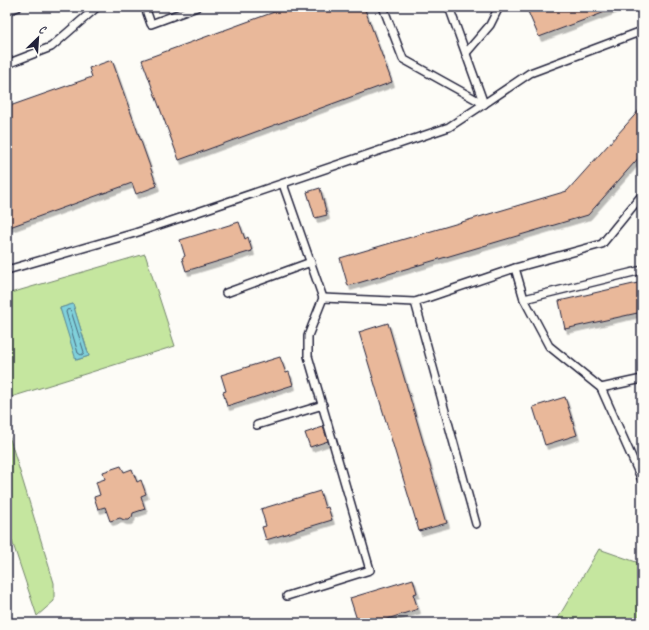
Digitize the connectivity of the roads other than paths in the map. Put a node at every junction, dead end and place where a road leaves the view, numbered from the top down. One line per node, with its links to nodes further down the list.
1 (18, 7): 8 (lane)
2 (97, 7): 11 (lane)
3 (145, 7): 4 (lane)
4 (197, 7)
5 (383, 7): 12 (lane)
6 (449, 7): 10 (lane)
7 (499, 7): 10 (lane)
8 (7, 11)
9 (642, 32): 12 (lane)
10 (466, 53): 12 (lane)
11 (7, 64)
12 (484, 104): 13 (lane)
13 (283, 184): 16 (lane); 18 (lane)
14 (642, 195): 15 (lane)
15 (639, 202): 17 (lane)
16 (311, 262): 20 (lane); 21 (lane)
17 (515, 268): 22 (lane); 23 (lane)
18 (7, 270)
19 (642, 270): 22 (lane)
20 (226, 293)
21 (323, 298): 23 (lane); 26 (lane)
22 (524, 299): 25 (lane)
23 (415, 302): 29 (lane)
24 (642, 379): 25 (lane)
25 (601, 388): 28 (lane)
26 (323, 405): 27 (lane); 30 (lane)
27 (257, 425)
28 (642, 480)
29 (476, 524)
30 (287, 596)

